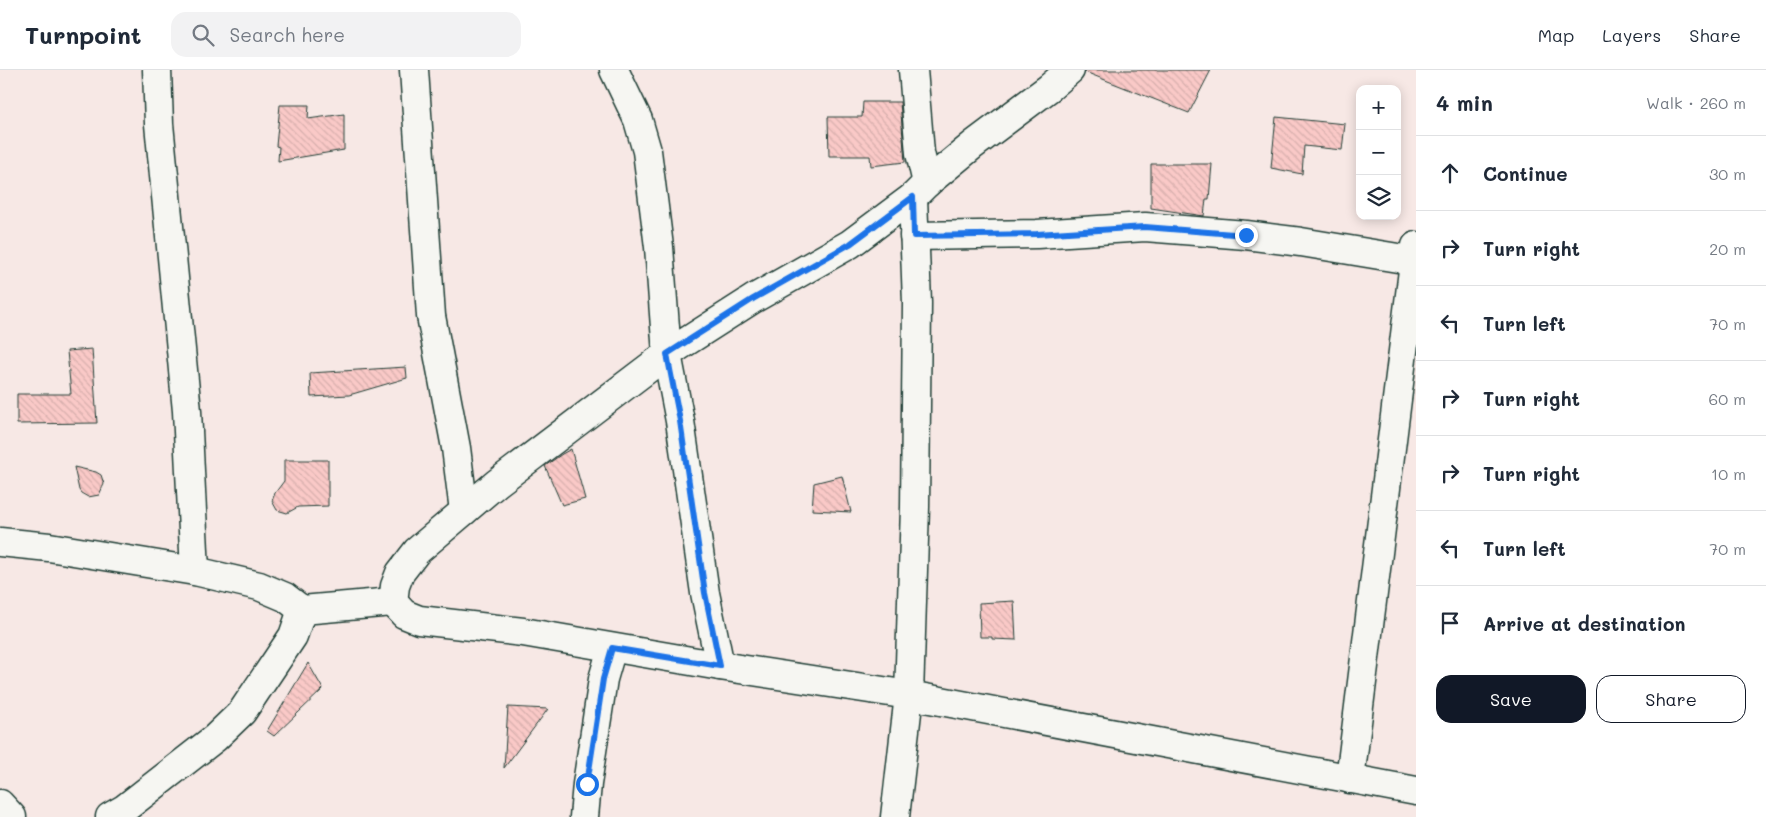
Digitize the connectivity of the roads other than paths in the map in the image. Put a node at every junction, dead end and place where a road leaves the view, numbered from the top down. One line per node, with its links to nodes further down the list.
1 (157, 70): 12 (street)
2 (414, 70): 10 (street)
3 (614, 70): 9 (street)
4 (913, 70): 6 (street)
5 (1070, 70): 6 (street)
6 (920, 190): 7 (street); 9 (street)
7 (914, 236): 8 (street); 17 (street)
8 (1415, 256): 18 (street)
9 (667, 354): 10 (street); 16 (street)
10 (464, 511): 13 (street)
11 (0, 542): 12 (street)
12 (195, 571): 14 (street)
13 (393, 602): 14 (street); 15 (street)
14 (302, 610): 22 (street)
15 (612, 648): 16 (street); 23 (street)
16 (720, 666): 17 (street)
17 (909, 695): 18 (street); 24 (street)
18 (1350, 779): 19 (street)
19 (1416, 791)
20 (0, 804): 21 (street)
21 (12, 817)
22 (110, 817)
23 (584, 817)
24 (896, 817)

